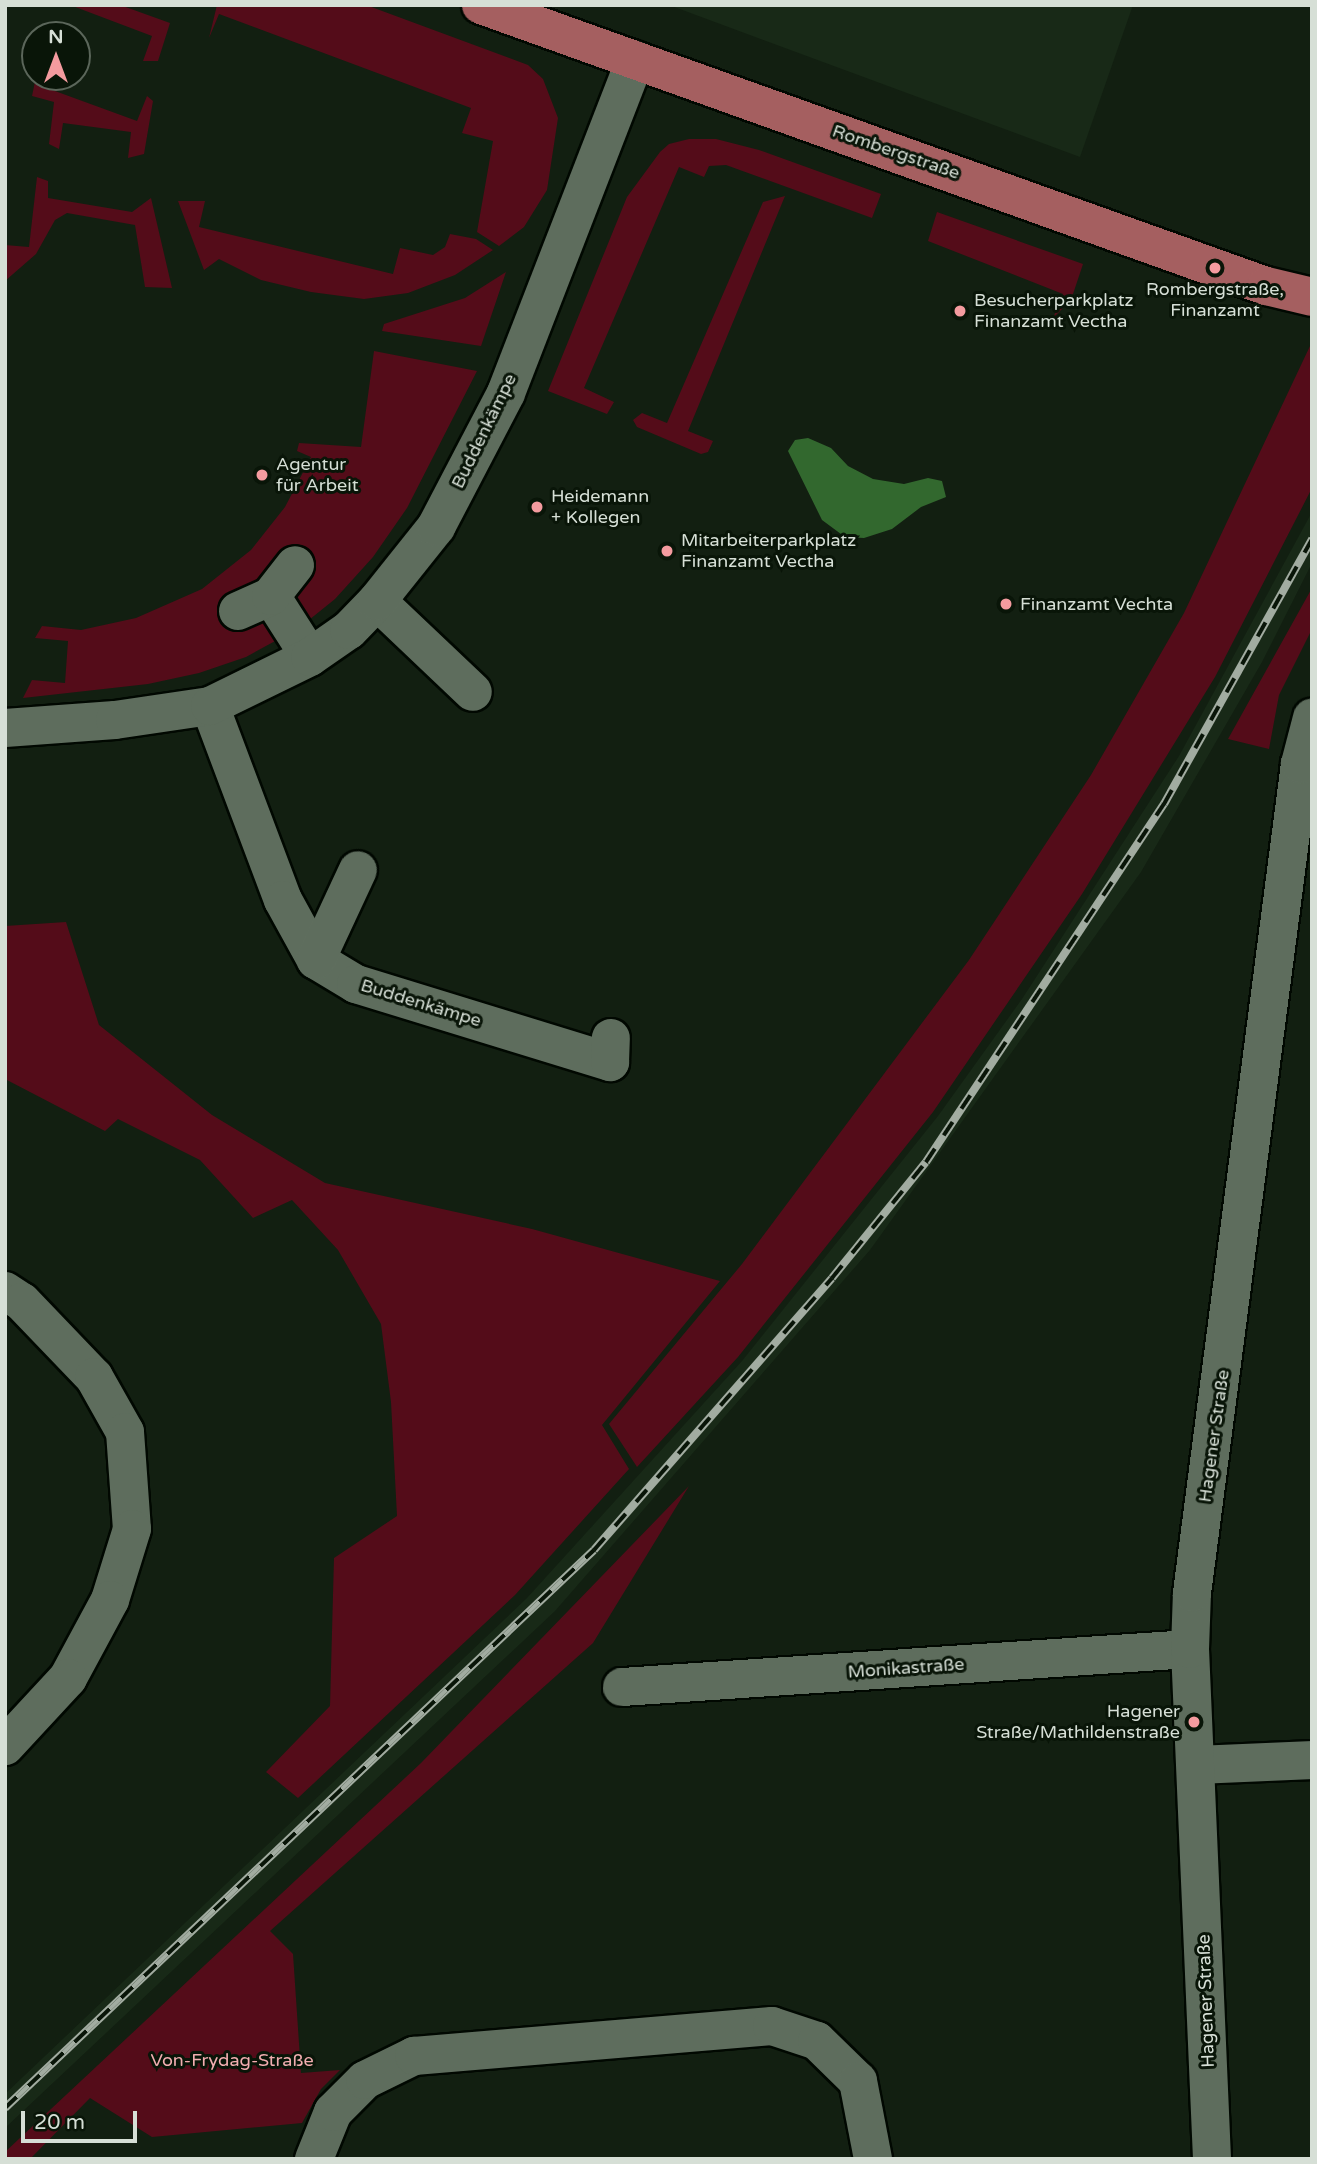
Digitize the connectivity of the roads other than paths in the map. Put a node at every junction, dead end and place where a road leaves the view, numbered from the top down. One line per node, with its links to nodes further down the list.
1 (481, 5): 2 (main road, Rombergstraße)
2 (635, 60): 3 (main road, Rombergstraße); 5 (street, Buddenkämpe)
3 (1312, 297)
4 (295, 565): 6 (street)
5 (377, 601): 6 (street, Buddenkämpe); 7 (street)
6 (310, 657): 8 (street, Buddenkämpe)
7 (473, 692)
8 (210, 706): 10 (street, Buddenkämpe); 12 (street)
9 (1312, 718): 15 (street, Hagener Straße)
10 (5, 728)
11 (358, 870): 12 (street)
12 (316, 960): 13 (street, Buddenkämpe)
13 (611, 1038)
14 (5, 1292): 17 (street)
15 (1190, 1649): 16 (street, Monikastraße); 19 (street, Hagener Straße)
16 (622, 1687)
17 (5, 1746)
18 (1312, 1760): 19 (street)
19 (1198, 1765): 22 (street, Hagener Straße)
20 (314, 2159): 21 (street)
21 (873, 2159)
22 (1212, 2159)

